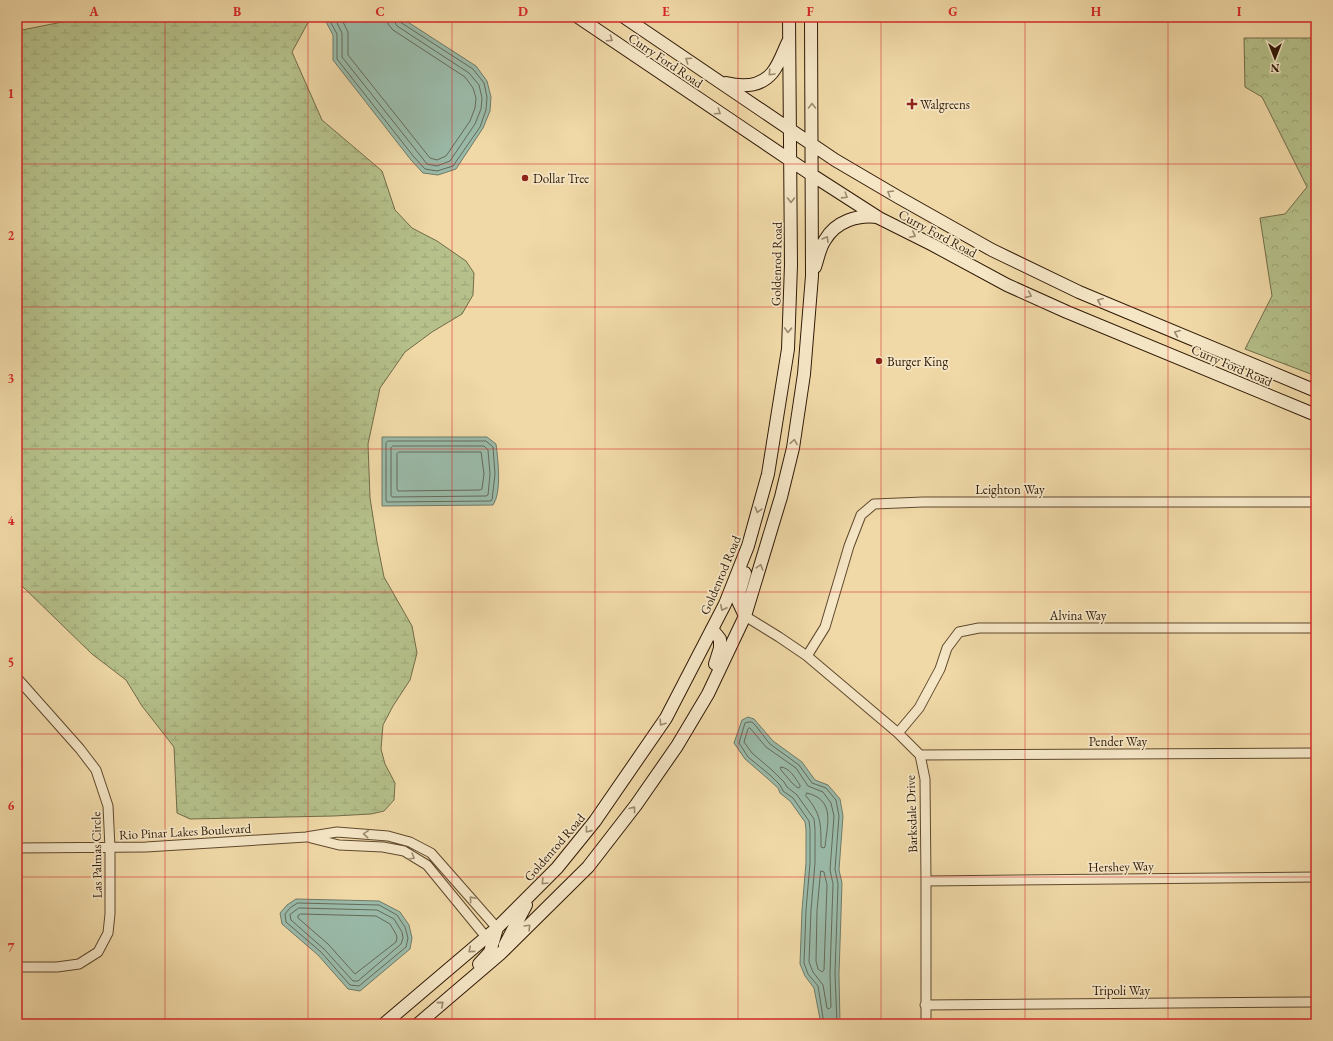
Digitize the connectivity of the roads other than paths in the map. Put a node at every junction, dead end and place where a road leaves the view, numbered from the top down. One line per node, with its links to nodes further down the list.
1 (578, 17): 9 (main road, Curry Ford Road, one-way to 9)
2 (624, 17): 6 (main road, Curry Ford Road, one-way to 2)
3 (789, 17): 5 (main road, Goldenrod Road)
4 (811, 17): 8 (main road, one-way to 4)
5 (789, 39): 6 (main road, one-way to 6); 7 (main road, Goldenrod Road)
6 (720, 82): 7 (main road, Curry Ford Road)
7 (790, 130): 8 (main road, Curry Ford Road); 9 (main road, Goldenrod Road)
8 (812, 145): 10 (main road); 14 (main road, Curry Ford Road, one-way to 8)
9 (790, 161): 10 (main road, Curry Ford Road); 18 (main road, Goldenrod Road, one-way to 18)
10 (812, 175): 11 (main road, Curry Ford Road, one-way to 11); 12 (main road)
11 (879, 218): 12 (main road, one-way to 11); 13 (main road, Curry Ford Road, one-way to 13)
12 (812, 276): 19 (main road, one-way to 12)
13 (1145, 344): 15 (main road); 16 (main road, Curry Ford Road)
14 (1316, 391)
15 (1316, 406)
16 (1316, 415)
17 (1316, 502): 22 (street, Leighton Way)
18 (748, 546): 19 (main road); 21 (main road, Goldenrod Road, one-way to 21)
19 (745, 616): 22 (street); 24 (main road)
20 (1316, 628): 25 (street, Alvina Way)
21 (712, 629): 24 (main road); 33 (main road, Goldenrod Road, one-way to 33)
22 (807, 656): 25 (street)
23 (18, 680): 30 (street, Las Palmas Circle)
24 (708, 694): 36 (main road, one-way to 24)
25 (898, 733): 27 (street)
26 (1316, 753): 27 (street, Pender Way)
27 (920, 755): 32 (street, Barksdale Drive)
28 (306, 837): 30 (street, Rio Pinar Lakes Boulevard); 34 (street, Rio Pinar Lakes Boulevard, one-way to 28); 35 (street, Rio Pinar Lakes Boulevard, one-way to 35)
29 (17, 848): 30 (street, Rio Pinar Lakes Boulevard)
30 (110, 848): 37 (street, Las Palmas Circle)
31 (1316, 877): 32 (street, Hershey Way)
32 (926, 881): 40 (street, Barksdale Drive)
33 (531, 895): 34 (main road, Goldenrod Road); 36 (main road)
34 (497, 928): 35 (main road, Goldenrod Road); 38 (main road)
35 (486, 937): 41 (main road, Goldenrod Road, one-way to 41)
36 (500, 954): 38 (main road)
37 (17, 967)
38 (463, 985): 42 (main road, one-way to 38)
39 (1316, 1002): 40 (street, Tripoli Way)
40 (925, 1005): 43 (street, Barksdale Drive)
41 (384, 1024)
42 (418, 1024)
43 (926, 1024)

